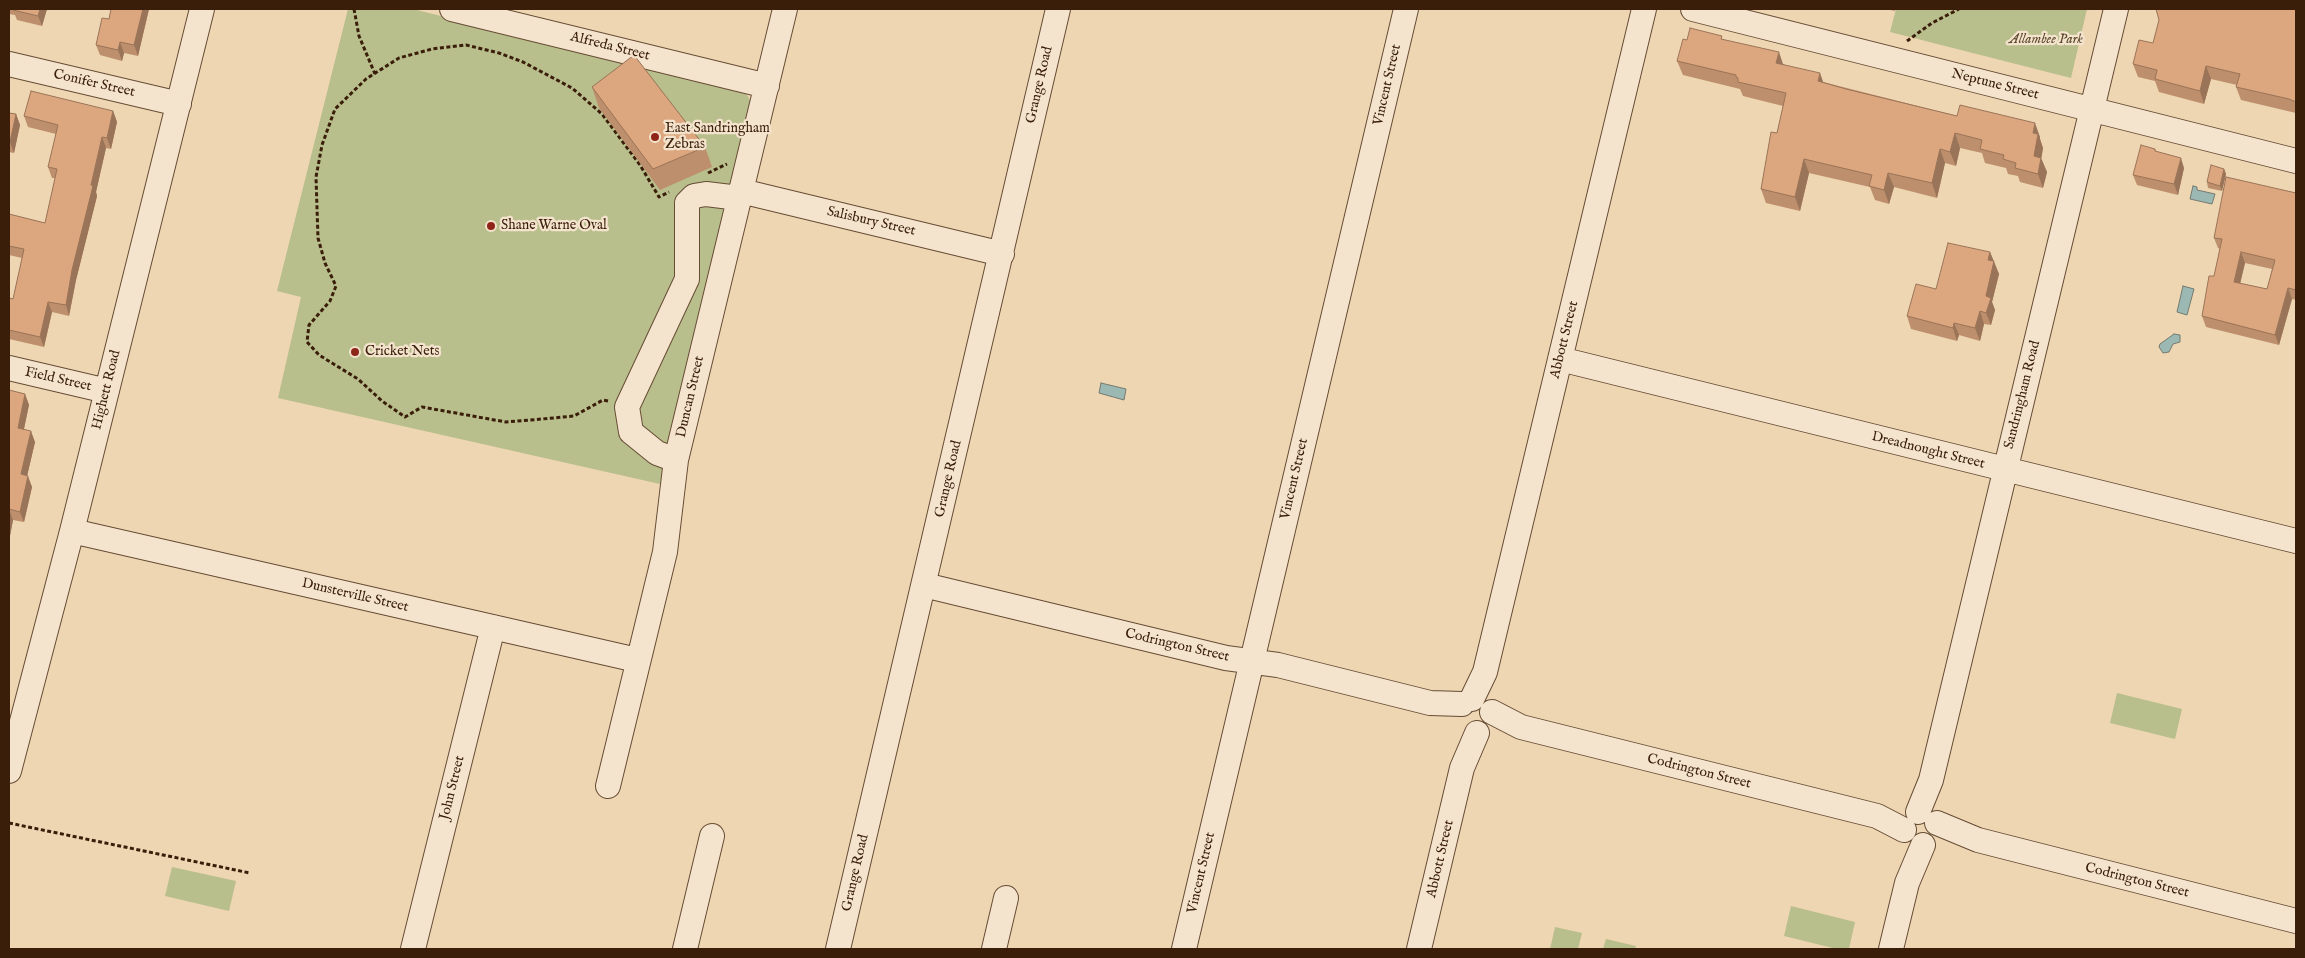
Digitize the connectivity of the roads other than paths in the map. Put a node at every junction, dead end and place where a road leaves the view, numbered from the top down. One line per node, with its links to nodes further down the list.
1 (202, 9): 12 (street, Highett Road)
2 (452, 9): 9 (street, Alfreda Street)
3 (786, 9): 11 (street, Duncan Street)
4 (1058, 9): 16 (street, Grange Road)
5 (1406, 9): 27 (street, Vincent Street)
6 (1644, 9): 17 (street, Abbott Street)
7 (1693, 9): 13 (street, Neptune Street)
8 (2116, 9): 13 (street, Sandringham Road)
9 (490, 13): 11 (street, Alfreda Street)
10 (9, 64): 12 (street, Conifer Street)
11 (767, 86): 15 (street, Duncan Street)
12 (179, 104): 19 (street, Highett Road)
13 (2092, 109): 14 (street, Neptune Street); 21 (street, Sandringham Road)
14 (2296, 160)
15 (740, 195): 16 (street, Salisbury Street); 20 (street, Duncan Street); 20 (street, Salisbury Street)
16 (1002, 254): 24 (street, Grange Road)
17 (1560, 359): 21 (street, Dreadnought Street); 28 (street, Abbott Street)
18 (9, 368): 19 (street, Field Street)
19 (107, 391): 22 (street, Highett Road)
20 (676, 460): 26 (street, Duncan Street)
21 (2006, 469): 23 (street, Dreadnought Street); 31 (street, Sandringham Road)
22 (72, 531): 25 (street, Dunsterville Street); 29 (street, Highett Road)
23 (2296, 542)
24 (924, 585): 27 (street, Codrington Street); 37 (street, Grange Road)
25 (493, 627): 26 (street, Dunsterville Street); 35 (street, John Street)
26 (637, 660): 30 (street, Duncan Street)
27 (1252, 662): 28 (street, Codrington Street); 39 (street, Vincent Street)
28 (1475, 715): 31 (street, Codrington Street); 40 (street, Abbott Street)
29 (9, 771)
30 (608, 786)
31 (1921, 828): 34 (street, Codrington Street); 41 (street, Sandringham Road)
32 (712, 836): 36 (street)
33 (1006, 898): 38 (street)
34 (2296, 921)
35 (413, 949)
36 (685, 949)
37 (838, 949)
38 (994, 949)
39 (1184, 949)
40 (1420, 949)
41 (1891, 949)

